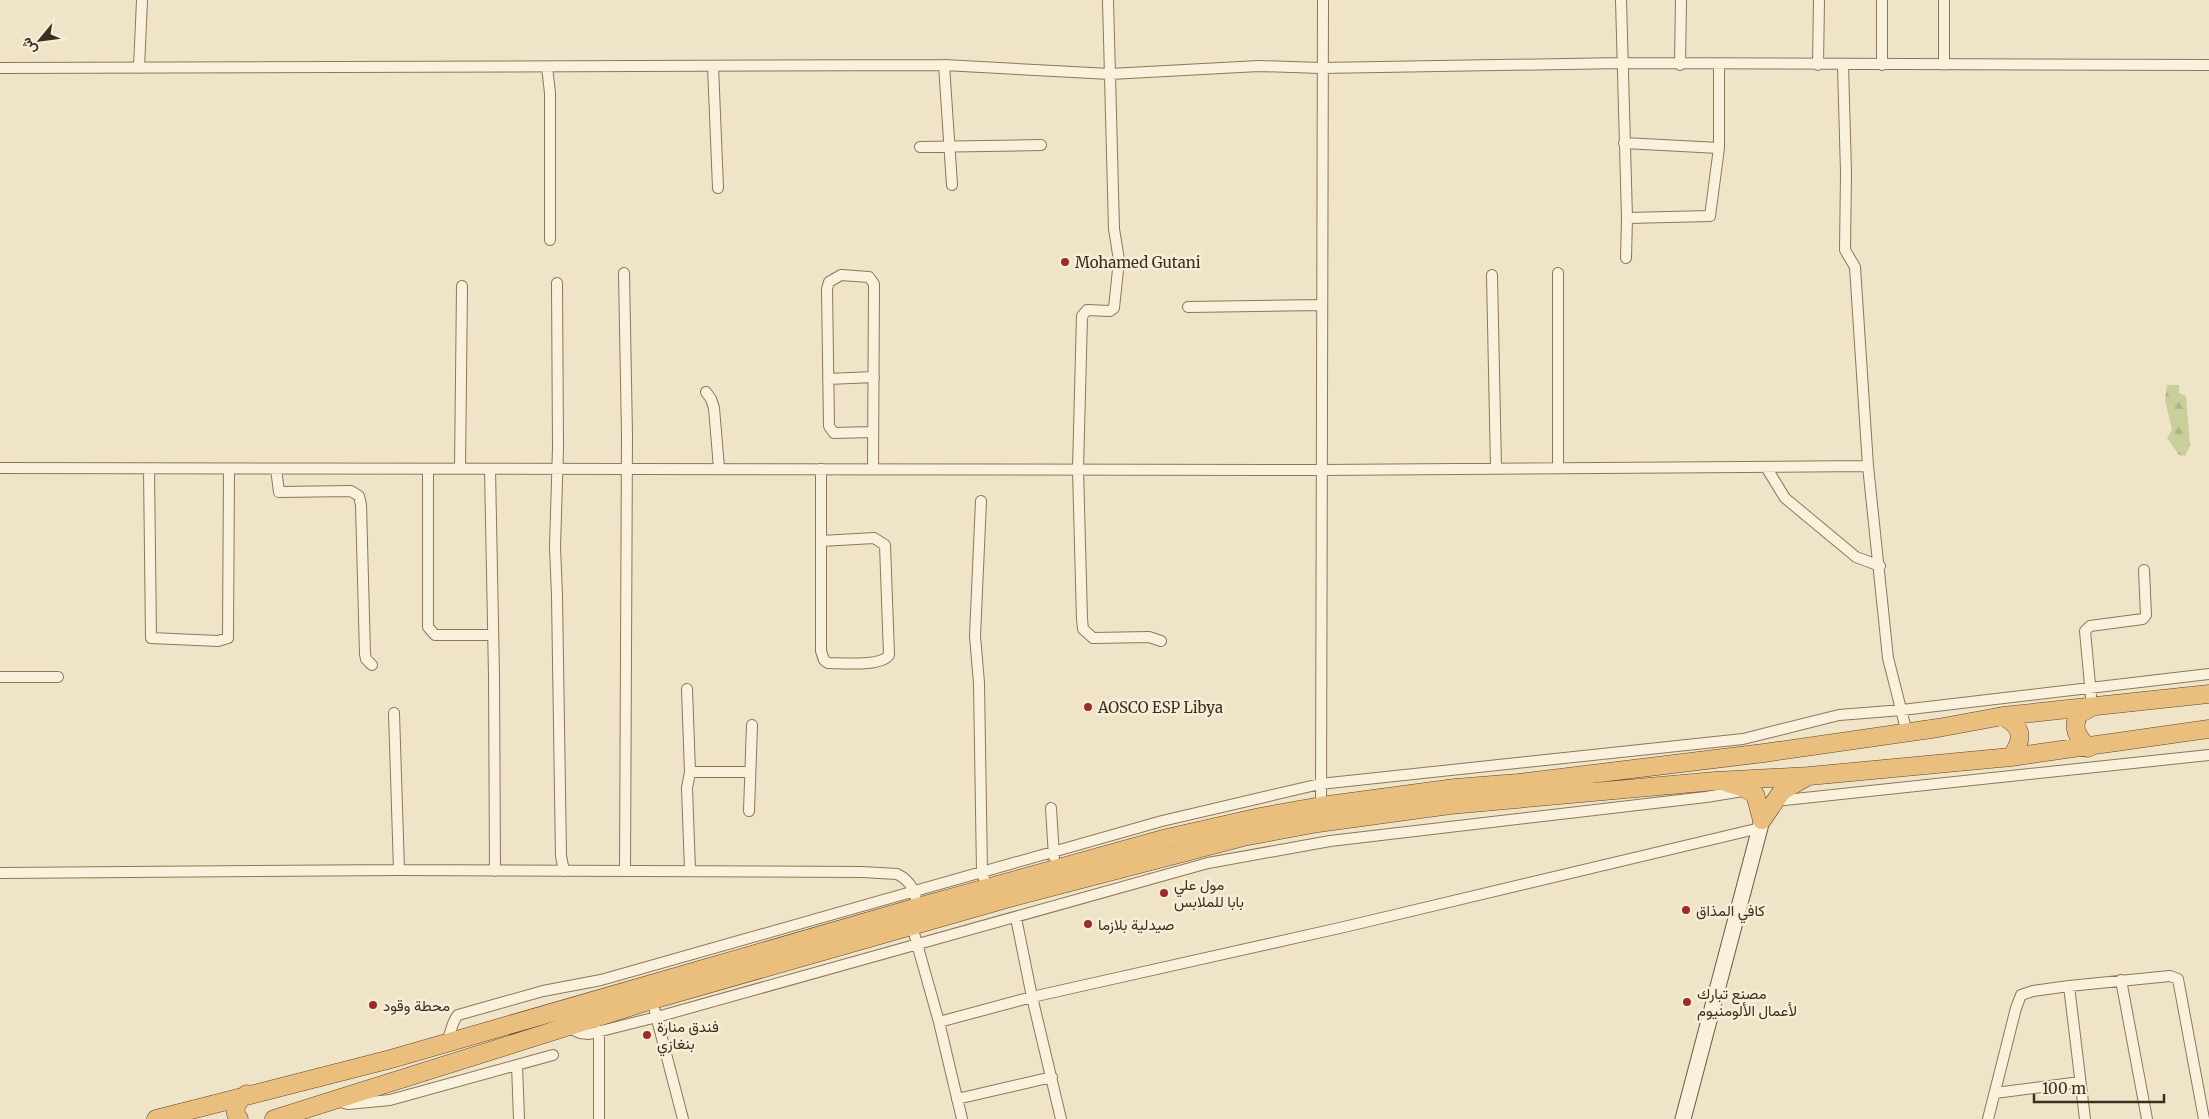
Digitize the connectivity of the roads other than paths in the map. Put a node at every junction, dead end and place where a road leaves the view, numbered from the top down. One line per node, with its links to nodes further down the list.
1 (142, 0): 21 (street)
2 (1108, 0): 23 (street)
3 (1323, 0): 22 (street)
4 (1621, 0): 9 (street)
5 (1681, 0): 11 (street)
6 (1819, 0): 13 (street)
7 (1882, 0): 15 (street)
8 (1944, 0): 16 (street)
9 (1623, 64): 11 (street); 22 (street); 24 (street)
10 (944, 65): 18 (street); 23 (street); 27 (street)
11 (1680, 65): 12 (street)
12 (1719, 65): 13 (street); 28 (street)
13 (1818, 65): 14 (street)
14 (1843, 65): 15 (street); 45 (street)
15 (1882, 65): 16 (street)
16 (1944, 65): 17 (street)
17 (2209, 65)
18 (713, 66): 19 (street); 30 (street)
19 (547, 67): 21 (street); 32 (street)
20 (0, 68): 21 (street)
21 (140, 68)
22 (1321, 68): 23 (street); 39 (street)
23 (1110, 74): 61 (street)
24 (1624, 143): 28 (street); 31 (street)
25 (1042, 145): 27 (street)
26 (920, 146): 27 (street)
27 (949, 146): 29 (street)
28 (1719, 148): 31 (street)
29 (952, 185)
30 (718, 188)
31 (1627, 218): 33 (street)
32 (550, 240)
33 (1626, 258)
34 (624, 273): 48 (street)
35 (1558, 273): 51 (street)
36 (1492, 275): 50 (street)
37 (557, 283): 60 (street)
38 (462, 286): 56 (street)
39 (1321, 305): 40 (street); 62 (street)
40 (1188, 307)
41 (874, 377): 42 (street); 42 (street); 44 (street)
42 (828, 379): 44 (street)
43 (706, 392): 49 (street)
44 (874, 432): 59 (street)
45 (1868, 466): 46 (street); 65 (street)
46 (1766, 467): 51 (street); 65 (street)
47 (0, 468): 52 (street)
48 (627, 468): 49 (street); 60 (street); 106 (street)
49 (719, 468): 58 (street)
50 (1496, 468): 51 (street); 62 (street)
51 (1558, 468)
52 (148, 469): 53 (street); 53 (street)
53 (229, 469): 54 (street)
54 (276, 469): 55 (street); 69 (street)
55 (428, 469): 56 (street); 67 (street)
56 (460, 469): 57 (street)
57 (490, 469): 60 (street); 67 (street)
58 (821, 469): 59 (street); 64 (street)
59 (873, 469): 61 (street)
60 (558, 470): 105 (street)
61 (1078, 470): 62 (street); 68 (street)
62 (1321, 470): 90 (street)
63 (981, 501): 107 (street)
64 (821, 540): 64 (street)
65 (1880, 566): 77 (street)
66 (2144, 570): 73 (street)
67 (492, 635): 104 (street)
68 (1161, 641)
69 (372, 665)
70 (2209, 674): 73 (street)
71 (0, 677): 72 (street)
72 (58, 677)
73 (2090, 687): 76 (street); 77 (street)
74 (687, 689): 86 (street)
75 (2209, 694): 76 (highway)
76 (2092, 707): 79 (highway); 83 (highway)
77 (1902, 710): 82 (street); 90 (street)
78 (394, 713): 102 (street)
79 (2003, 716): 82 (highway); 85 (highway)
80 (752, 726): 87 (street)
81 (2209, 729): 83 (highway)
82 (1907, 733): 93 (highway)
83 (2088, 748): 85 (highway)
84 (2209, 755): 92 (street)
85 (2011, 758): 88 (highway)
86 (690, 772): 87 (street); 103 (street)
87 (749, 772): 95 (street)
88 (1809, 776): 89 (highway); 92 (highway)
89 (1715, 781): 91 (highway); 109 (highway)
90 (1320, 784): 93 (street); 96 (street)
91 (1749, 790): 97 (highway); 112 (street)
92 (1773, 801): 97 (highway)
93 (1321, 806): 99 (highway)
94 (1051, 808): 100 (street)
95 (749, 811)
96 (1162, 821): 98 (street); 99 (street)
97 (1761, 824): 118 (street); 142 (main road)
98 (1114, 834): 100 (street); 101 (street)
99 (1167, 838): 101 (highway)
100 (1053, 852): 107 (street); 109 (street)
101 (1118, 852): 109 (highway)
102 (399, 870): 104 (street); 108 (street)
103 (690, 870): 106 (street); 111 (street)
104 (495, 871): 105 (street)
105 (564, 871): 106 (street)
106 (625, 871)
107 (982, 872): 110 (street); 111 (street)
108 (0, 873)
109 (1056, 878): 110 (highway); 112 (street); 114 (highway)
110 (987, 889): 111 (highway)
111 (916, 899): 129 (highway)
112 (1059, 906): 113 (street)
113 (1016, 918): 115 (street); 118 (street)
114 (912, 926): 115 (street); 119 (highway)
115 (917, 946): 120 (street); 121 (street)
116 (2121, 980): 117 (street); 145 (street); 146 (street)
117 (2069, 986): 127 (street); 128 (street)
118 (1032, 997): 121 (street); 126 (street)
119 (652, 1000): 120 (street); 122 (highway)
120 (657, 1017): 123 (street); 139 (street)
121 (939, 1022): 130 (street)
122 (567, 1027): 123 (street); 131 (highway)
123 (599, 1031): 138 (street)
124 (553, 1055): 125 (street)
125 (517, 1065): 131 (street); 137 (street)
126 (1052, 1077): 130 (street); 141 (street)
127 (2080, 1082): 128 (street); 144 (street)
128 (1995, 1093): 143 (street)
129 (247, 1094): 132 (highway); 135 (highway)
130 (957, 1099): 140 (street)
131 (330, 1100): 136 (highway)
132 (187, 1110): 133 (highway); 134 (highway)
133 (156, 1119)
134 (208, 1119)
135 (239, 1119)
136 (274, 1119)
137 (519, 1119)
138 (599, 1119)
139 (683, 1119)
140 (962, 1119)
141 (1061, 1119)
142 (1683, 1119)
143 (1988, 1119)
144 (2085, 1119)
145 (2147, 1119)
146 (2204, 1119)

